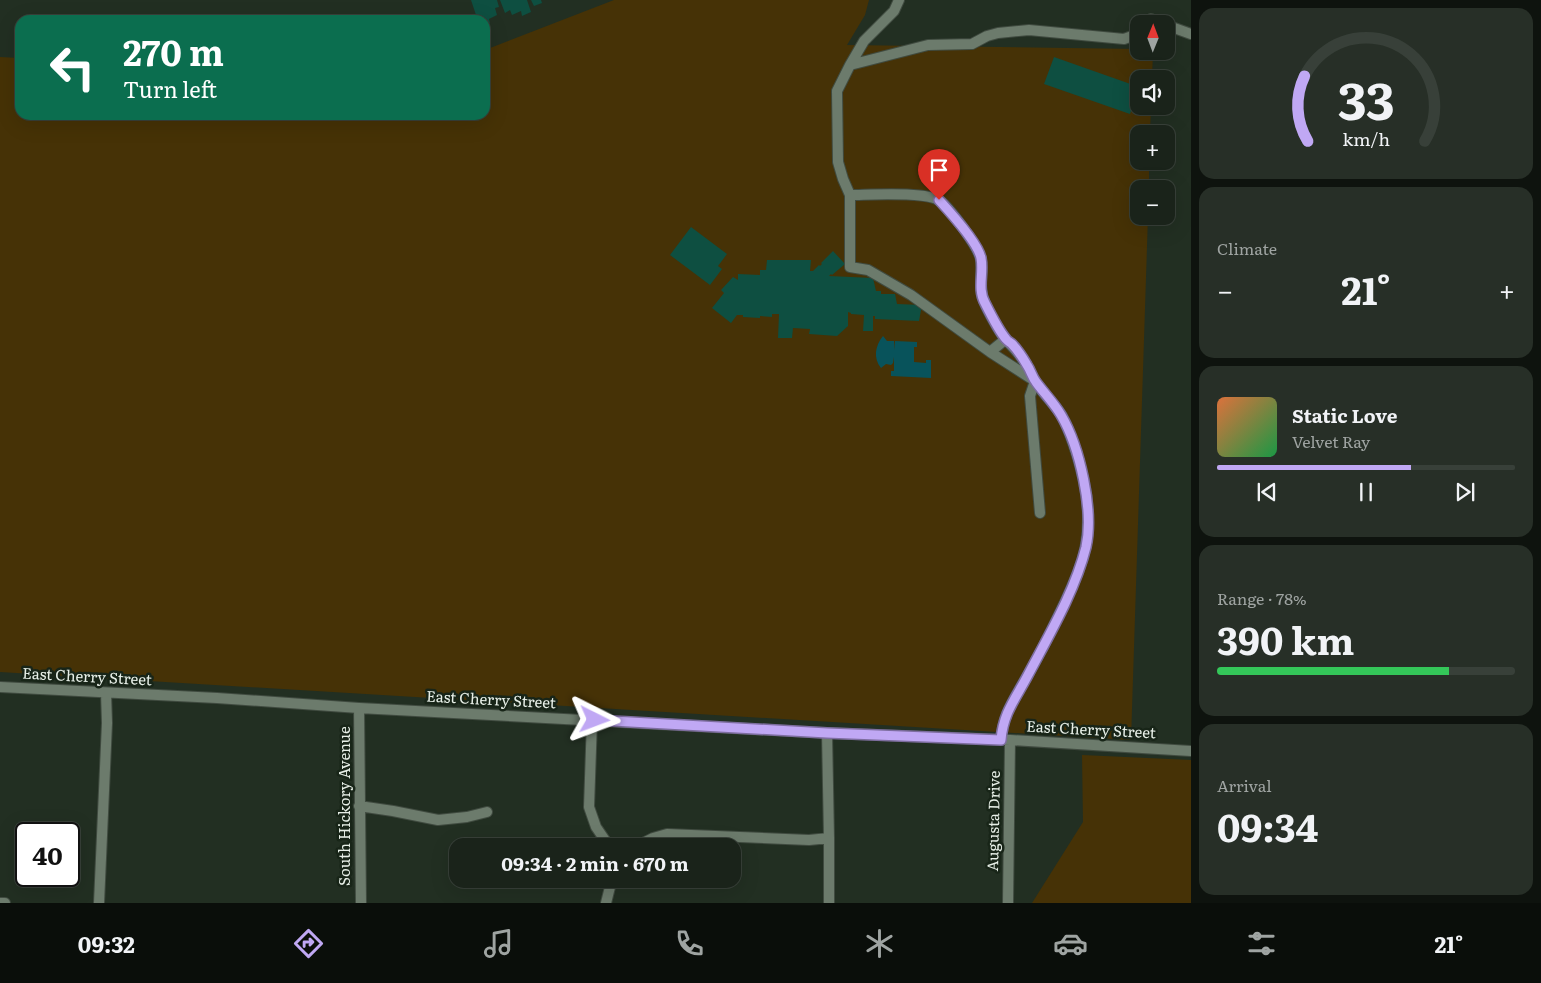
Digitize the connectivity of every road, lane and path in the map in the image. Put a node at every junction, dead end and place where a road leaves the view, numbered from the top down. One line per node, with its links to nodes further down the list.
1 (899, 0): 5 (street)
2 (1175, 28): 3 (street)
3 (1191, 34)
4 (1130, 37): 5 (street)
5 (850, 65): 6 (street)
6 (850, 196): 7 (street); 8 (street)
7 (1006, 339): 8 (street); 9 (street)
8 (990, 352): 9 (street)
9 (1035, 380): 10 (street); 16 (street, Augusta Drive)
10 (1040, 513)
11 (0, 687): 12 (street, East Cherry Street)
12 (106, 693): 13 (street, East Cherry Street); 26 (street)
13 (360, 708): 14 (street, East Cherry Street); 18 (street, South Hickory Avenue)
14 (592, 720): 15 (street, East Cherry Street); 20 (street)
15 (827, 733): 16 (street, East Cherry Street); 22 (street)
16 (1006, 740): 17 (street, East Cherry Street); 30 (street, Augusta Drive)
17 (1191, 751)
18 (359, 806): 19 (street); 27 (street, South Hickory Avenue)
19 (487, 812)
20 (604, 838)
21 (653, 838): 22 (street)
22 (829, 838): 29 (street)
23 (610, 888): 28 (street)
24 (0, 903): 25 (street)
25 (5, 903)
26 (99, 903)
27 (361, 903)
28 (606, 903)
29 (829, 903)
30 (1008, 903)

